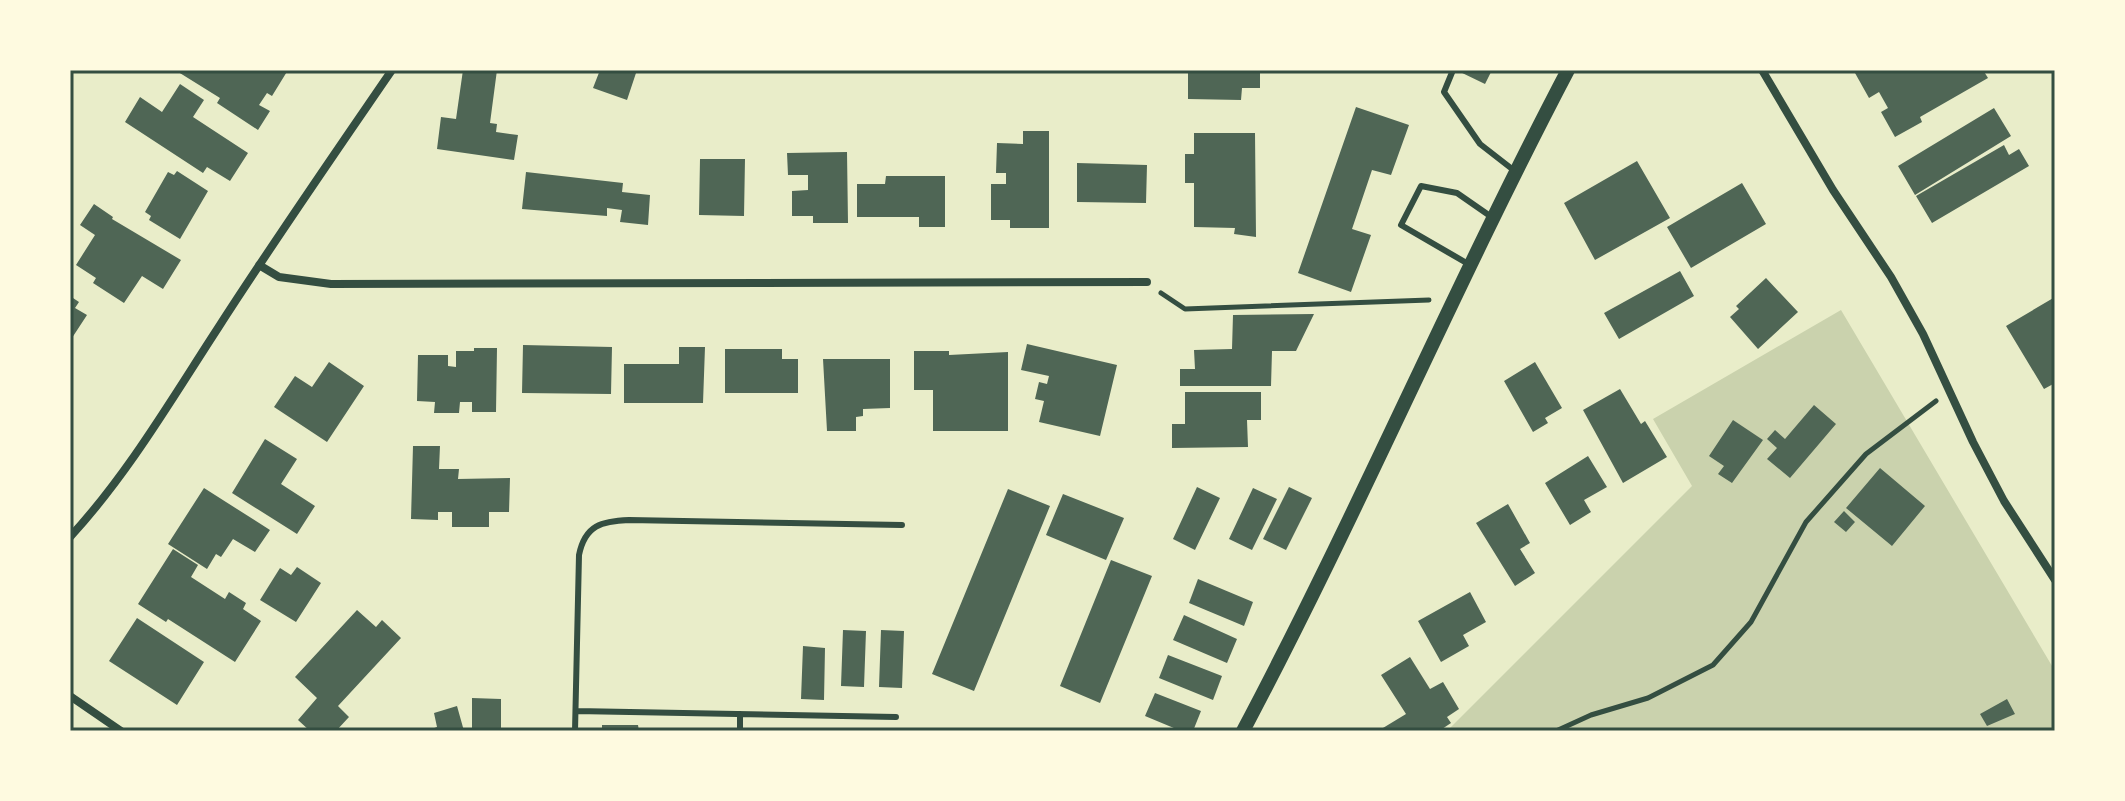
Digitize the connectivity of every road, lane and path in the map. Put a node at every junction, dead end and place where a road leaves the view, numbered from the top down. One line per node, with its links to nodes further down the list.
1 (392, 70): 7 (street)
2 (1453, 70): 5 (lane)
3 (1568, 70): 5 (street)
4 (1762, 70): 11 (street)
5 (1516, 172): 6 (street)
6 (1493, 218): 8 (street); 8 (lane)
7 (259, 265): 9 (street); 13 (street)
8 (1471, 266): 10 (street)
9 (1147, 282): 10 (path)
10 (1455, 299): 22 (street)
11 (1949, 390): 14 (street); 23 (path)
12 (902, 525): 16 (lane)
13 (71, 536)
14 (2055, 580)
15 (73, 700): 19 (street)
16 (576, 711): 17 (lane); 20 (lane)
17 (740, 714): 18 (lane); 21 (lane)
18 (896, 717)
19 (121, 731)
20 (575, 731)
21 (740, 731)
22 (1243, 731)
23 (1556, 731)

